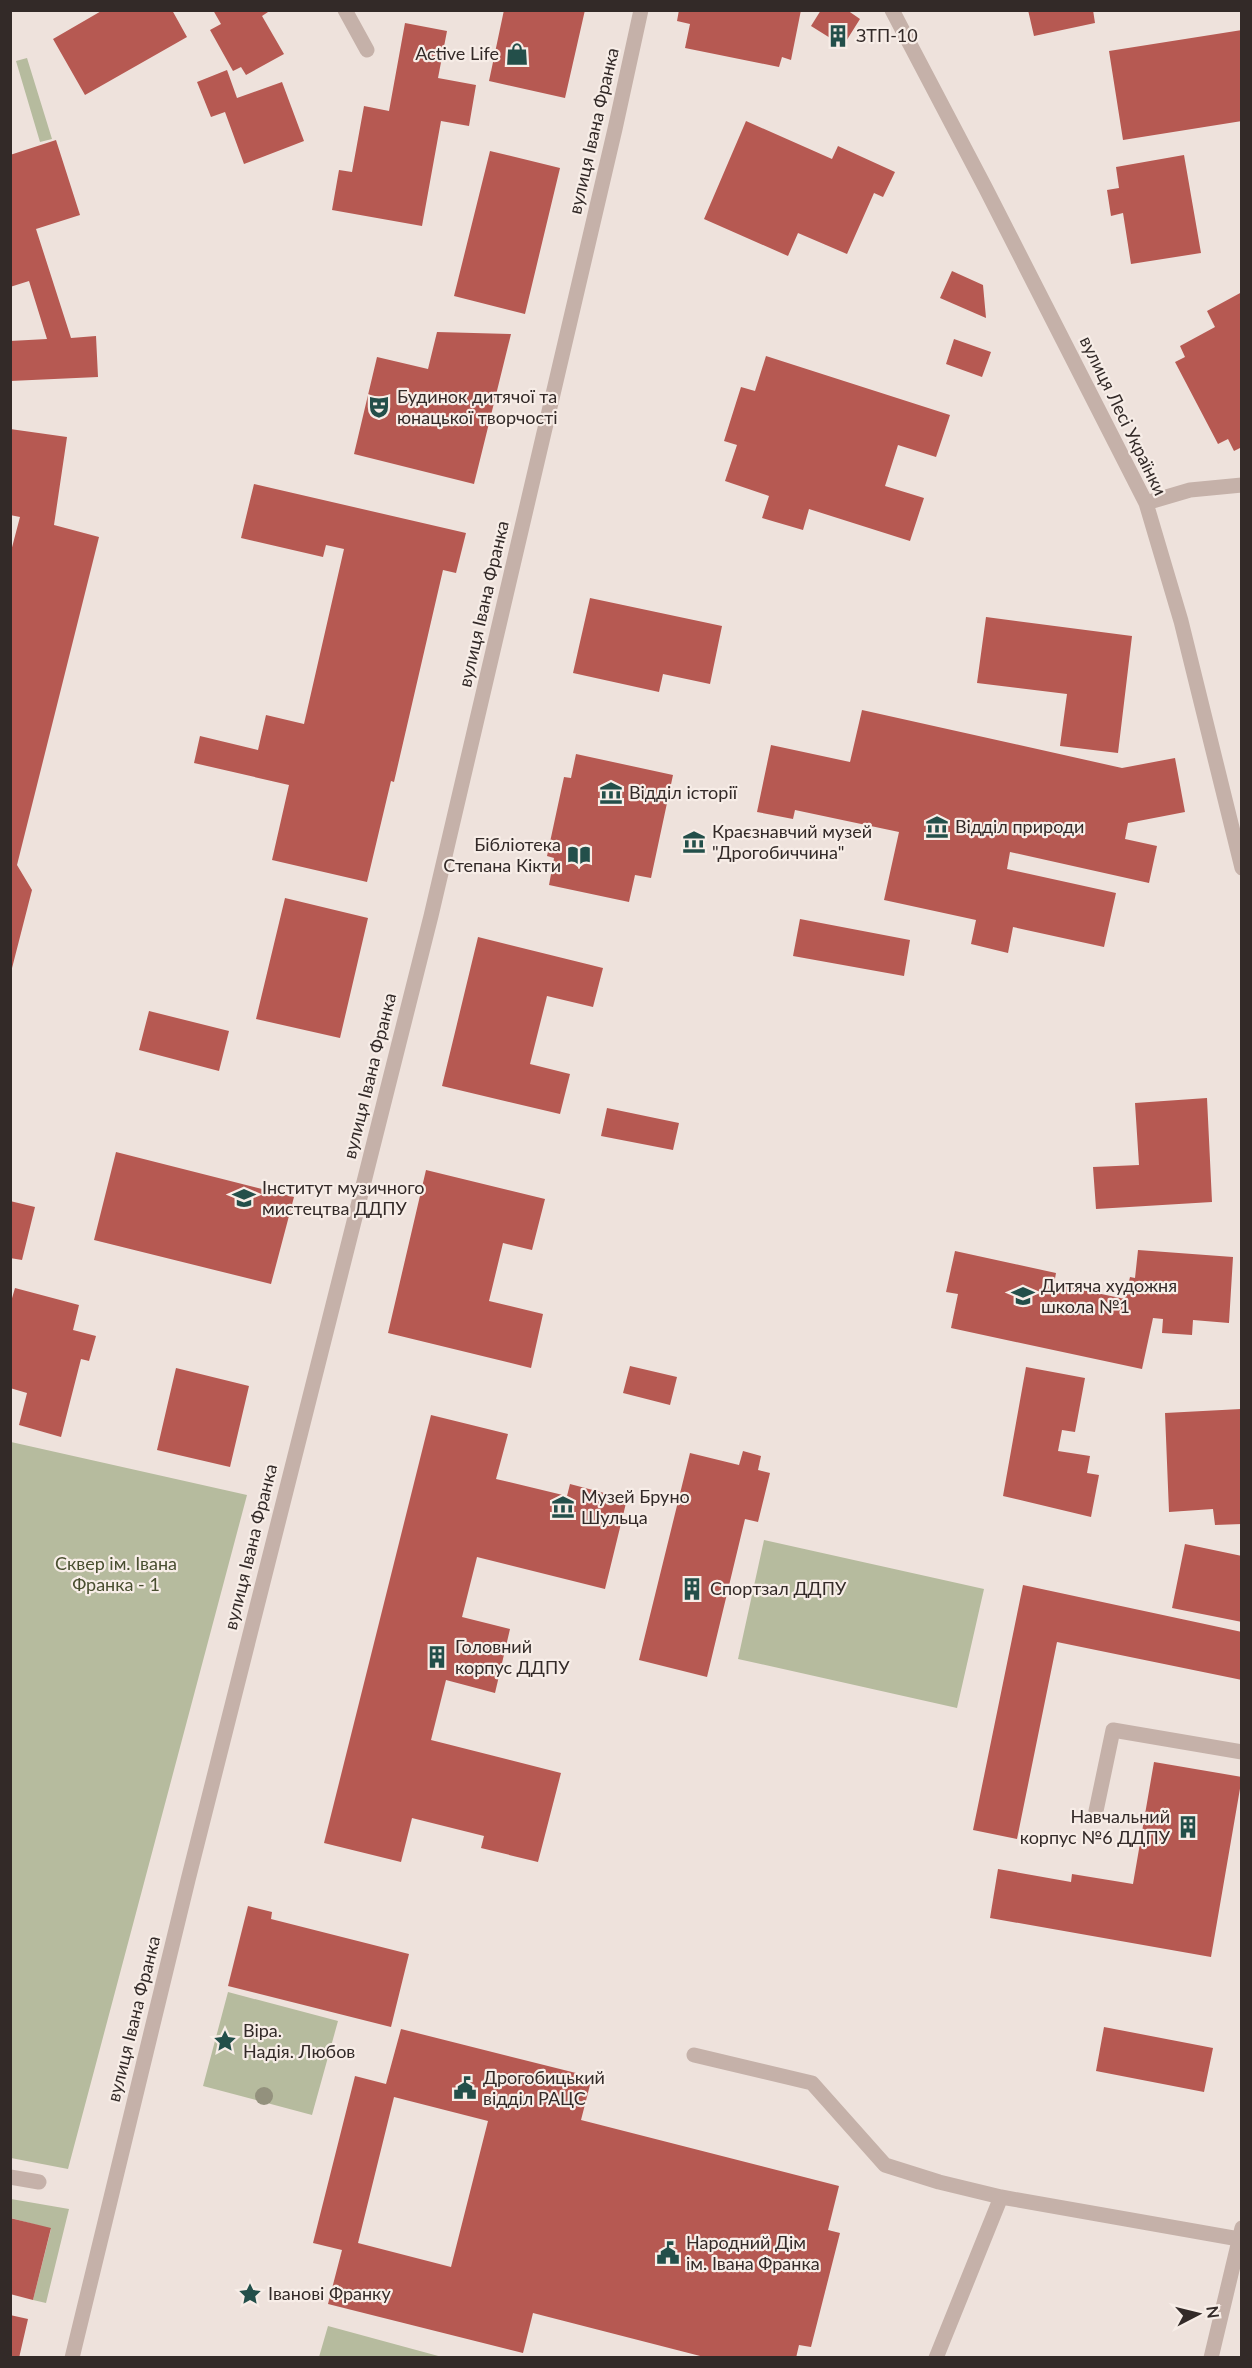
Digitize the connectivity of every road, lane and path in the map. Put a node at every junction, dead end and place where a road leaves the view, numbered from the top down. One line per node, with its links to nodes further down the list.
1 (345, 10): 4 (street)
2 (641, 10): 15 (street, вулиця Івана Франка)
3 (892, 10): 6 (street, вулиця Лесі Українки)
4 (367, 50)
5 (1242, 485): 6 (street)
6 (1146, 503): 7 (street, вулиця Лесі Українки)
7 (1242, 868)
8 (1242, 1752): 9 (street)
9 (1096, 1811)
10 (694, 2055): 13 (street)
11 (10, 2177): 12 (street)
12 (39, 2182)
13 (1001, 2197): 14 (street); 16 (street)
14 (1240, 2234): 17 (street)
15 (72, 2358)
16 (936, 2358)
17 (1211, 2358)

